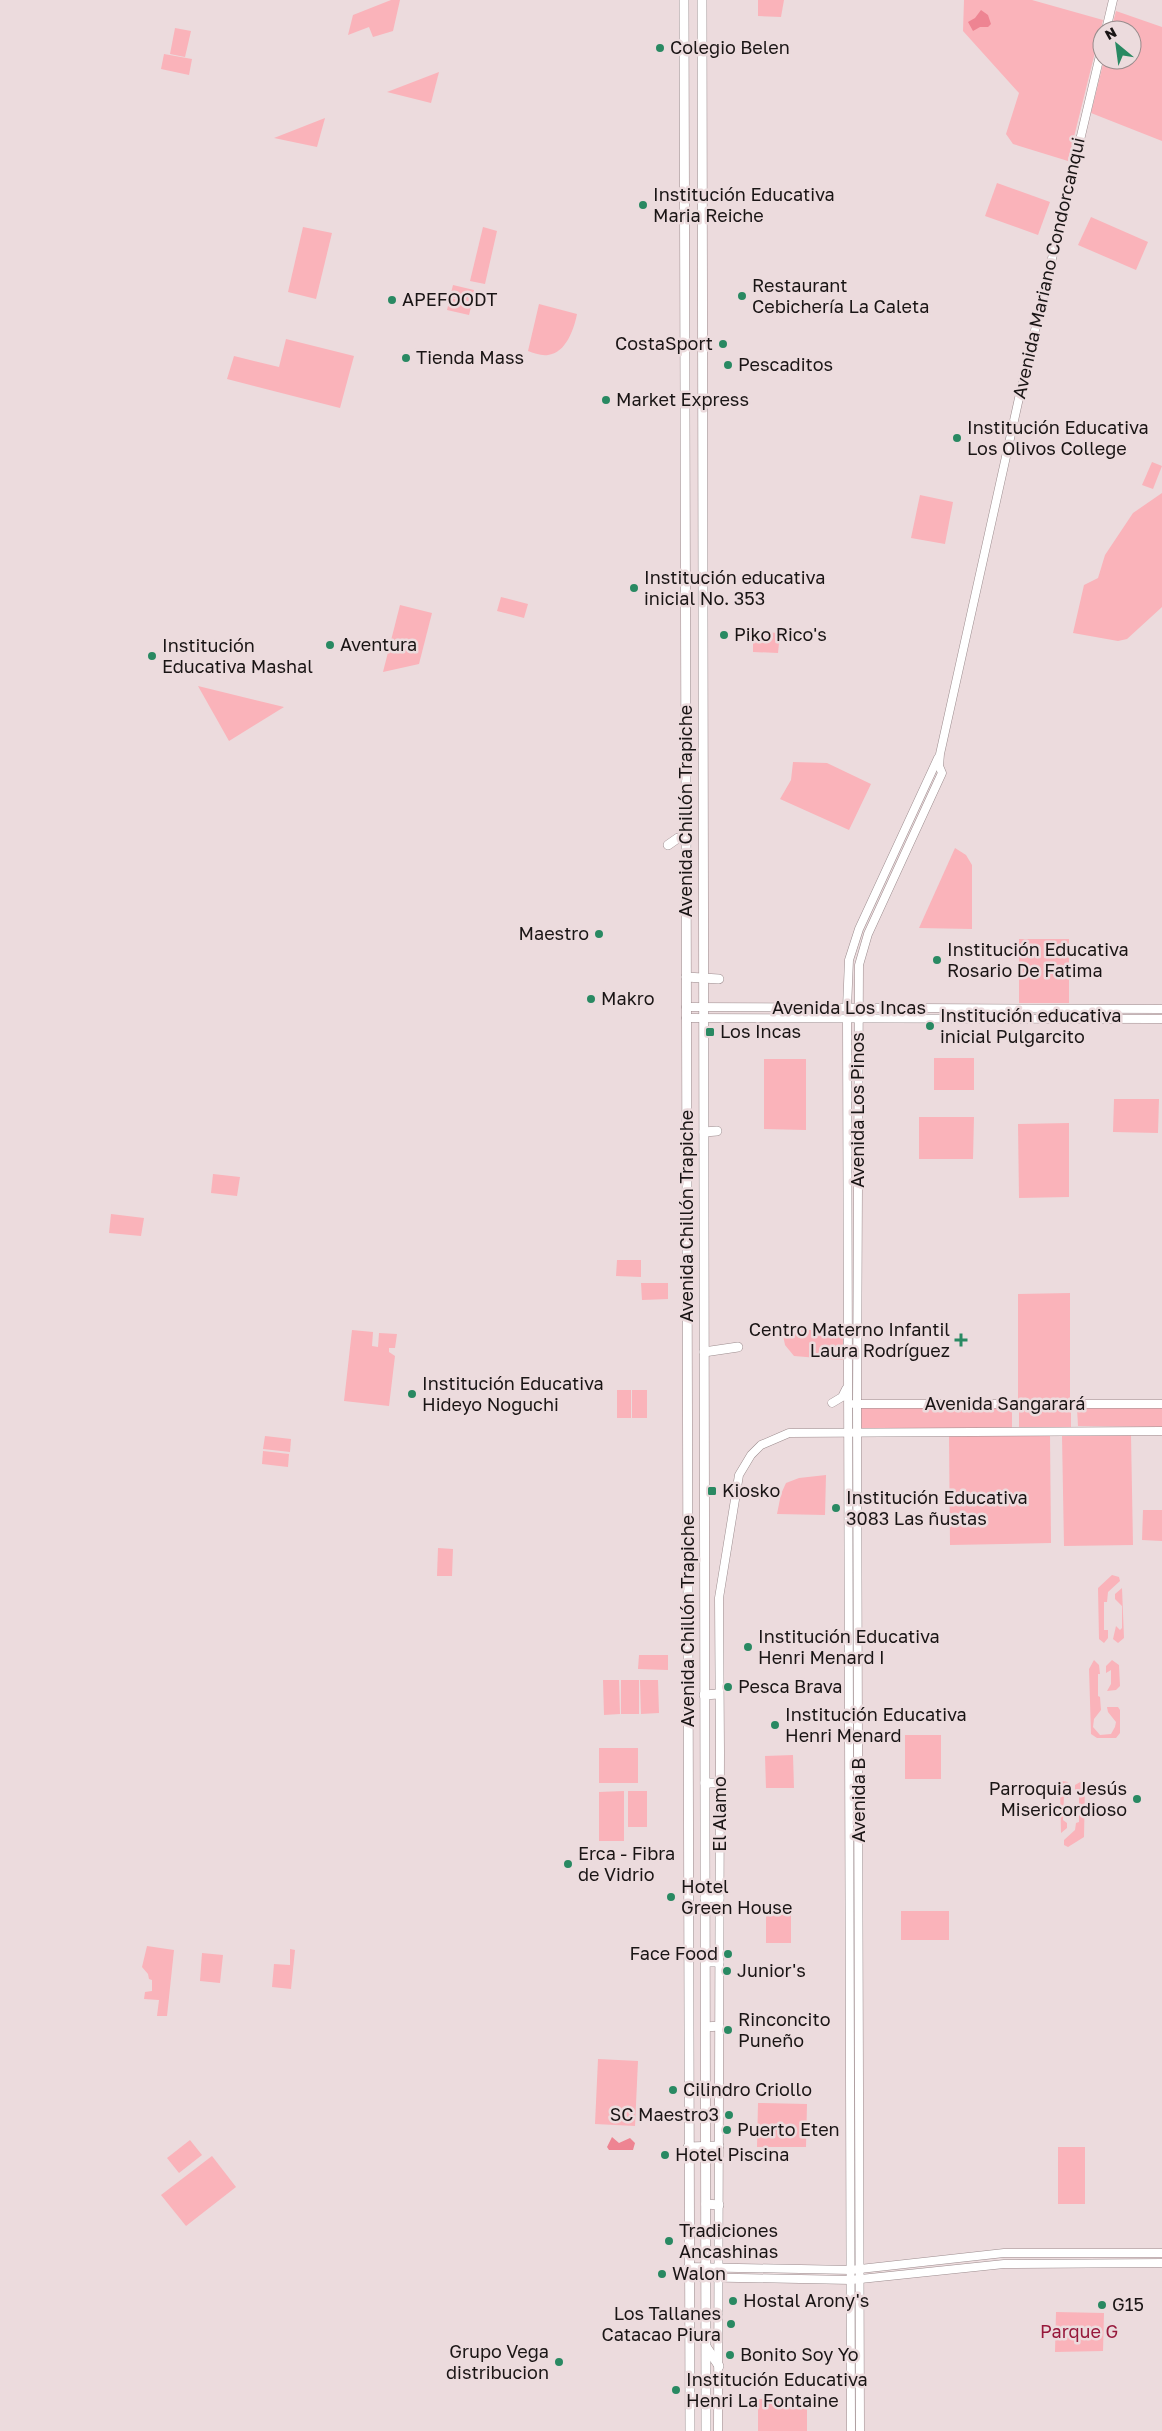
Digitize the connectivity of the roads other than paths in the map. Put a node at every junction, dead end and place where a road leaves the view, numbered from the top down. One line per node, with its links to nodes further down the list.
1 (684, 0): 6 (main road, Avenida Chillón Trapiche)
2 (702, 0): 7 (main road, Avenida Chillón Trapiche)
3 (1114, 0): 4 (street)
4 (1109, 20)
5 (1097, 70): 12 (street, Avenida Mariano Condorcanqui)
6 (684, 84): 7 (main road); 9 (main road, Avenida Chillón Trapiche)
7 (702, 85): 8 (main road, Avenida Chillón Trapiche)
8 (702, 448): 9 (main road); 11 (main road, Avenida Chillón Trapiche)
9 (685, 449): 10 (main road, Avenida Chillón Trapiche)
10 (686, 745): 11 (main road); 15 (main road, Avenida Chillón Trapiche)
11 (703, 746): 18 (main road, Avenida Chillón Trapiche)
12 (940, 754): 13 (street, Avenida Mariano Condorcanqui); 14 (street, Avenida Mariano Condorcanqui)
13 (933, 769): 24 (street, Avenida Los Pinos)
14 (942, 774): 25 (street, Avenida Los Pinos)
15 (686, 841): 16 (main road); 17 (main road, Avenida Chillón Trapiche)
16 (668, 845)
17 (686, 936): 18 (main road); 19 (main road, Avenida Chillón Trapiche)
18 (703, 936): 20 (main road, Avenida Chillón Trapiche)
19 (686, 977): 20 (main road); 22 (main road, Avenida Chillón Trapiche)
20 (703, 977): 21 (main road); 23 (main road, Avenida Chillón Trapiche)
21 (719, 979)
22 (686, 1007): 23 (street, Avenida Los Incas); 28 (main road, Avenida Chillón Trapiche)
23 (703, 1007): 24 (street, Avenida Los Incas); 29 (main road, Avenida Chillón Trapiche)
24 (847, 1008): 25 (street, Avenida Los Incas)
25 (858, 1008): 26 (street, Avenida Los Incas); 31 (street, Avenida Los Pinos)
26 (1044, 1008): 27 (street, Avenida Los Incas); 32 (street)
27 (1162, 1009)
28 (686, 1018): 29 (street, Avenida Los Incas); 38 (main road, Avenida Chillón Trapiche)
29 (703, 1018): 30 (street, Avenida Los Incas); 36 (main road, Avenida Chillón Trapiche)
30 (847, 1018): 31 (street, Avenida Los Incas); 34 (street, Avenida Los Pinos)
31 (858, 1018): 32 (street, Avenida Los Incas); 35 (street, Avenida Los Pinos)
32 (1044, 1018): 33 (street, Avenida Los Incas)
33 (1162, 1019)
34 (847, 1027): 35 (street); 40 (street, Avenida Los Pinos)
35 (858, 1027): 41 (street, Avenida Los Pinos)
36 (704, 1132): 37 (main road); 39 (main road, Avenida Chillón Trapiche)
37 (718, 1132)
38 (687, 1216): 39 (main road); 42 (main road, Avenida Chillón Trapiche)
39 (704, 1216): 43 (main road, Avenida Chillón Trapiche)
40 (847, 1307): 41 (street); 48 (street, Avenida Los Pinos)
41 (858, 1307): 49 (street, Avenida Los Pinos)
42 (687, 1320): 43 (main road); 47 (main road, Avenida Chillón Trapiche)
43 (704, 1320): 45 (main road, Avenida Chillón Trapiche)
44 (738, 1347): 45 (main road)
45 (704, 1352): 46 (main road, Avenida Chillón Trapiche)
46 (704, 1377): 47 (main road); 65 (main road, Avenida Chillón Trapiche)
47 (687, 1378): 64 (main road, Avenida Chillón Trapiche)
48 (847, 1384): 50 (street); 51 (street, Avenida Los Pinos)
49 (857, 1384): 52 (street, Avenida Los Pinos); 53 (street)
50 (832, 1403)
51 (847, 1404): 52 (street, Avenida Sangarará); 58 (street, Avenida B)
52 (857, 1404): 53 (street, Avenida Sangarará); 59 (street, Avenida B)
53 (878, 1404): 54 (street, Avenida Sangarará)
54 (1162, 1404)
55 (1162, 1430): 56 (street, Avenida Sangarará)
56 (878, 1431): 59 (street, Avenida Sangarará); 60 (street)
57 (824, 1432): 58 (street, El Alamo); 61 (street); 68 (street, El Alamo)
58 (847, 1432): 59 (street, Avenida Sangarará); 61 (street, Avenida B)
59 (858, 1432): 60 (street, Avenida B)
60 (858, 1451): 63 (street, Avenida B)
61 (847, 1454): 62 (street, Avenida B)
62 (848, 1536): 63 (street); 76 (street, Avenida B)
63 (858, 1536): 77 (street, Avenida B)
64 (687, 1543): 65 (main road); 66 (main road, Avenida Chillón Trapiche)
65 (704, 1543): 67 (main road, Avenida Chillón Trapiche)
66 (688, 1580): 67 (main road); 70 (main road, Avenida Chillón Trapiche)
67 (704, 1581): 69 (main road, Avenida Chillón Trapiche)
68 (718, 1694): 69 (main road); 72 (street, El Alamo)
69 (704, 1695): 71 (main road, Avenida Chillón Trapiche)
70 (688, 1727): 71 (main road); 74 (main road, Avenida Chillón Trapiche)
71 (704, 1727): 73 (main road, Avenida Chillón Trapiche)
72 (720, 1782): 73 (main road); 81 (street, El Alamo)
73 (705, 1783): 75 (main road, Avenida Chillón Trapiche)
74 (688, 1807): 75 (main road); 78 (main road, Avenida Chillón Trapiche)
75 (705, 1807): 79 (main road, Avenida Chillón Trapiche)
76 (848, 1810): 77 (street); 98 (street, Avenida B)
77 (859, 1810): 99 (street, Avenida B)
78 (688, 1856): 79 (main road); 87 (main road, Avenida Chillón Trapiche)
79 (705, 1856): 80 (main road, Avenida Chillón Trapiche)
80 (705, 1898): 81 (main road); 82 (main road, Avenida Chillón Trapiche)
81 (719, 1898): 83 (street, El Alamo)
82 (706, 1962): 83 (main road); 85 (main road, Avenida Chillón Trapiche)
83 (719, 1962): 84 (street, El Alamo)
84 (719, 2026): 85 (main road); 86 (street, El Alamo)
85 (706, 2027): 88 (main road, Avenida Chillón Trapiche)
86 (719, 2146): 88 (main road); 90 (street, El Alamo)
87 (688, 2147): 88 (main road); 101 (main road, Avenida Chillón Trapiche)
88 (706, 2147): 89 (main road, Avenida Chillón Trapiche)
89 (706, 2204): 90 (main road); 102 (main road, Avenida Chillón Trapiche)
90 (719, 2204): 97 (street, El Alamo)
91 (1162, 2253): 92 (street)
92 (1075, 2254): 93 (street); 95 (street)
93 (935, 2261): 96 (street); 100 (street)
94 (1162, 2263): 95 (street)
95 (1075, 2264): 100 (street)
96 (886, 2267): 99 (street); 103 (street)
97 (719, 2268): 98 (street); 102 (street); 104 (street, El Alamo)
98 (851, 2270): 99 (street); 106 (street, Avenida B)
99 (861, 2270): 105 (street, Avenida B)
100 (936, 2271): 103 (street)
101 (688, 2272): 102 (street); 107 (main road, Avenida Chillón Trapiche)
102 (706, 2272): 104 (street); 108 (main road, Avenida Chillón Trapiche)
103 (888, 2276): 105 (street)
104 (720, 2277): 106 (street); 110 (street, El Alamo)
105 (860, 2279): 106 (street); 115 (street, Avenida B)
106 (851, 2280): 114 (street, Avenida B)
107 (688, 2330): 108 (main road); 111 (main road, Avenida Chillón Trapiche)
108 (706, 2330): 109 (main road, Avenida Chillón Trapiche)
109 (706, 2346): 110 (main road); 112 (main road, Avenida Chillón Trapiche)
110 (719, 2366): 113 (street, El Alamo)
111 (690, 2431)
112 (706, 2431)
113 (718, 2431)
114 (851, 2431)
115 (860, 2431)

